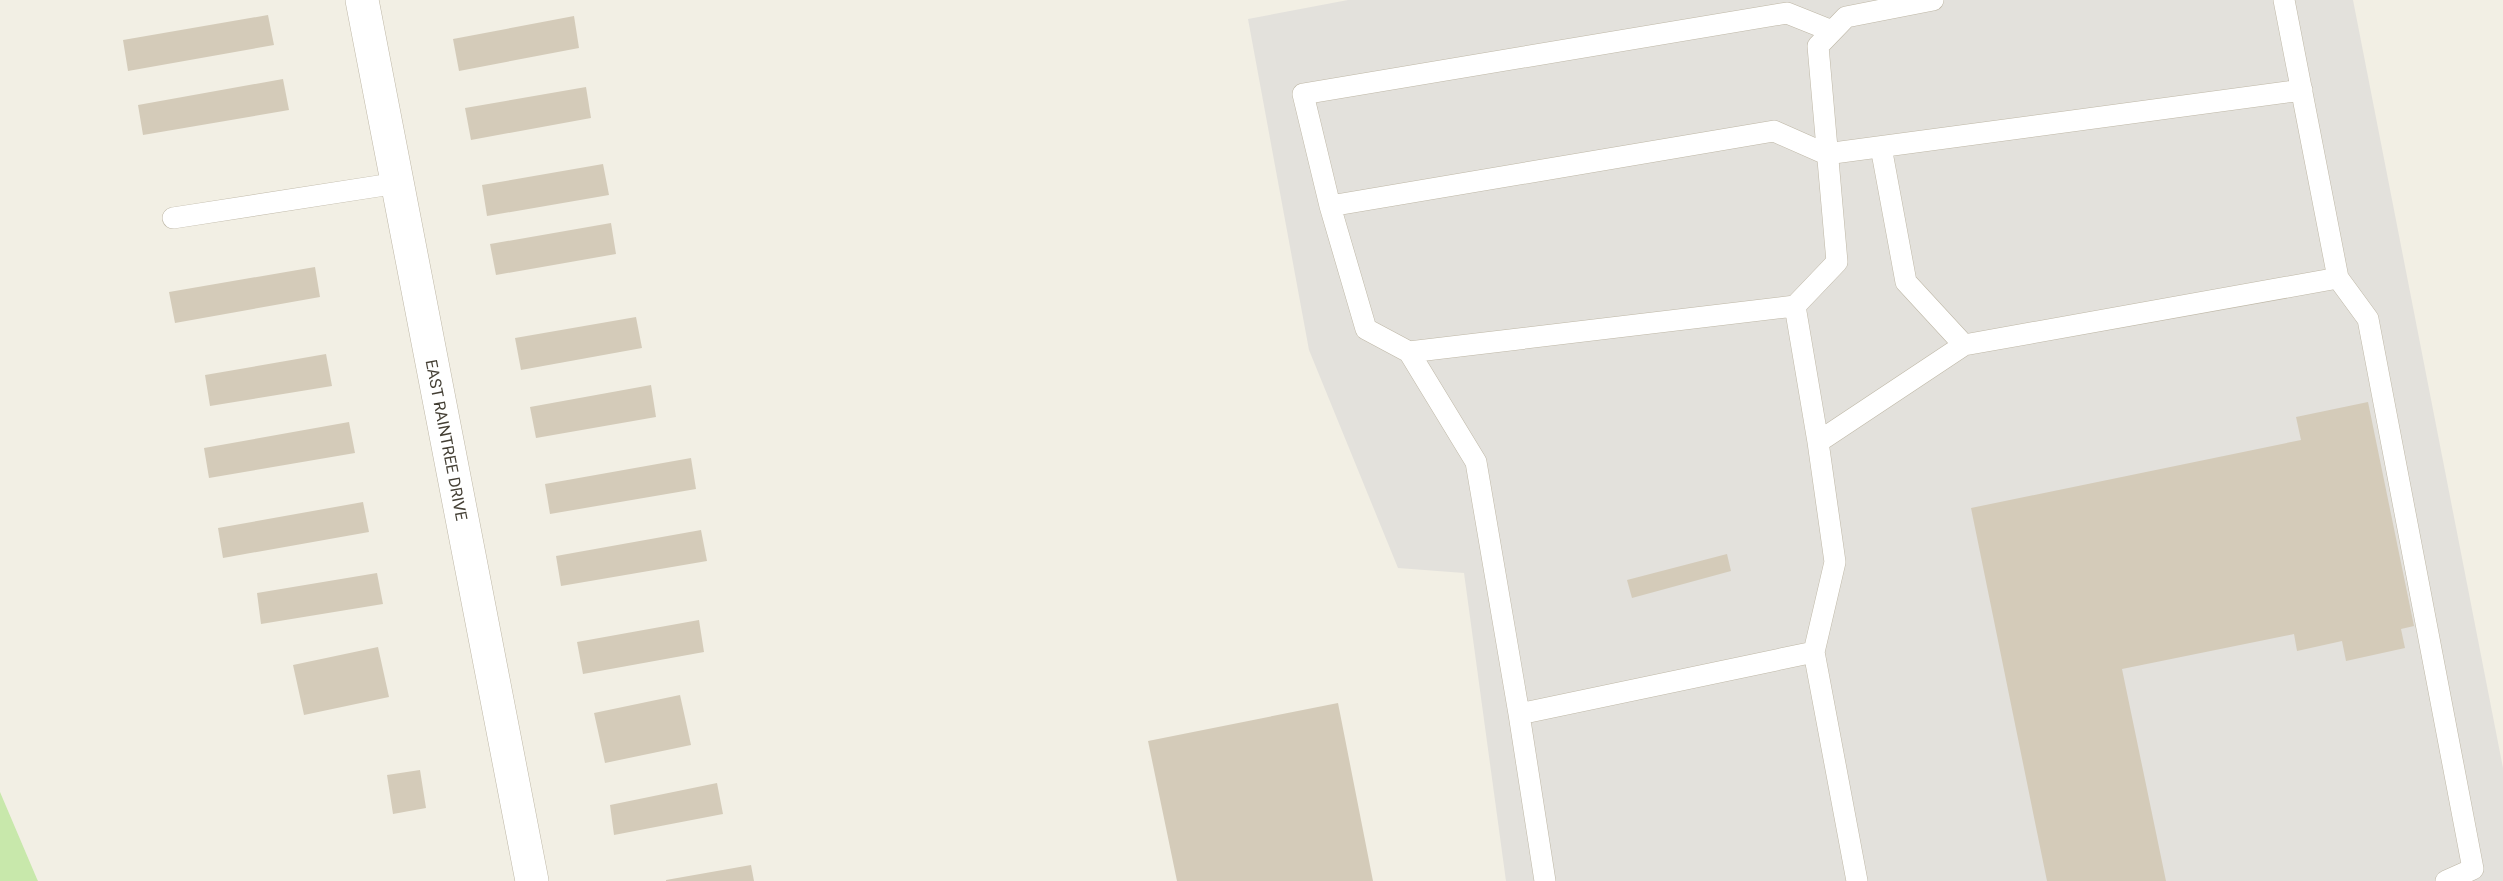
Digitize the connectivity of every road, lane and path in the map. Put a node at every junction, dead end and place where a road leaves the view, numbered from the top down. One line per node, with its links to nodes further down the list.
1 (362, 0): 8 (street, EAST RAINTREE DRIVE)
2 (1932, 0): 4 (lane)
3 (2284, 0): 5 (lane)
4 (1832, 32): 7 (lane); 9 (lane)
5 (2302, 90): 6 (lane); 11 (lane)
6 (1881, 147): 7 (lane); 13 (lane)
7 (1826, 154): 9 (lane); 12 (lane)
8 (398, 183): 10 (lane); 18 (street, EAST RAINTREE DRIVE)
9 (1330, 206): 14 (lane)
10 (173, 218)
11 (2338, 278): 13 (lane); 21 (lane)
12 (1795, 306): 14 (lane); 15 (lane)
13 (1964, 345): 15 (lane)
14 (1409, 352): 17 (lane)
15 (1818, 442): 16 (lane)
16 (1814, 652): 17 (lane); 20 (lane)
17 (1519, 714): 19 (lane)
18 (532, 881)
19 (1545, 881)
20 (1857, 881)
21 (2446, 881)

